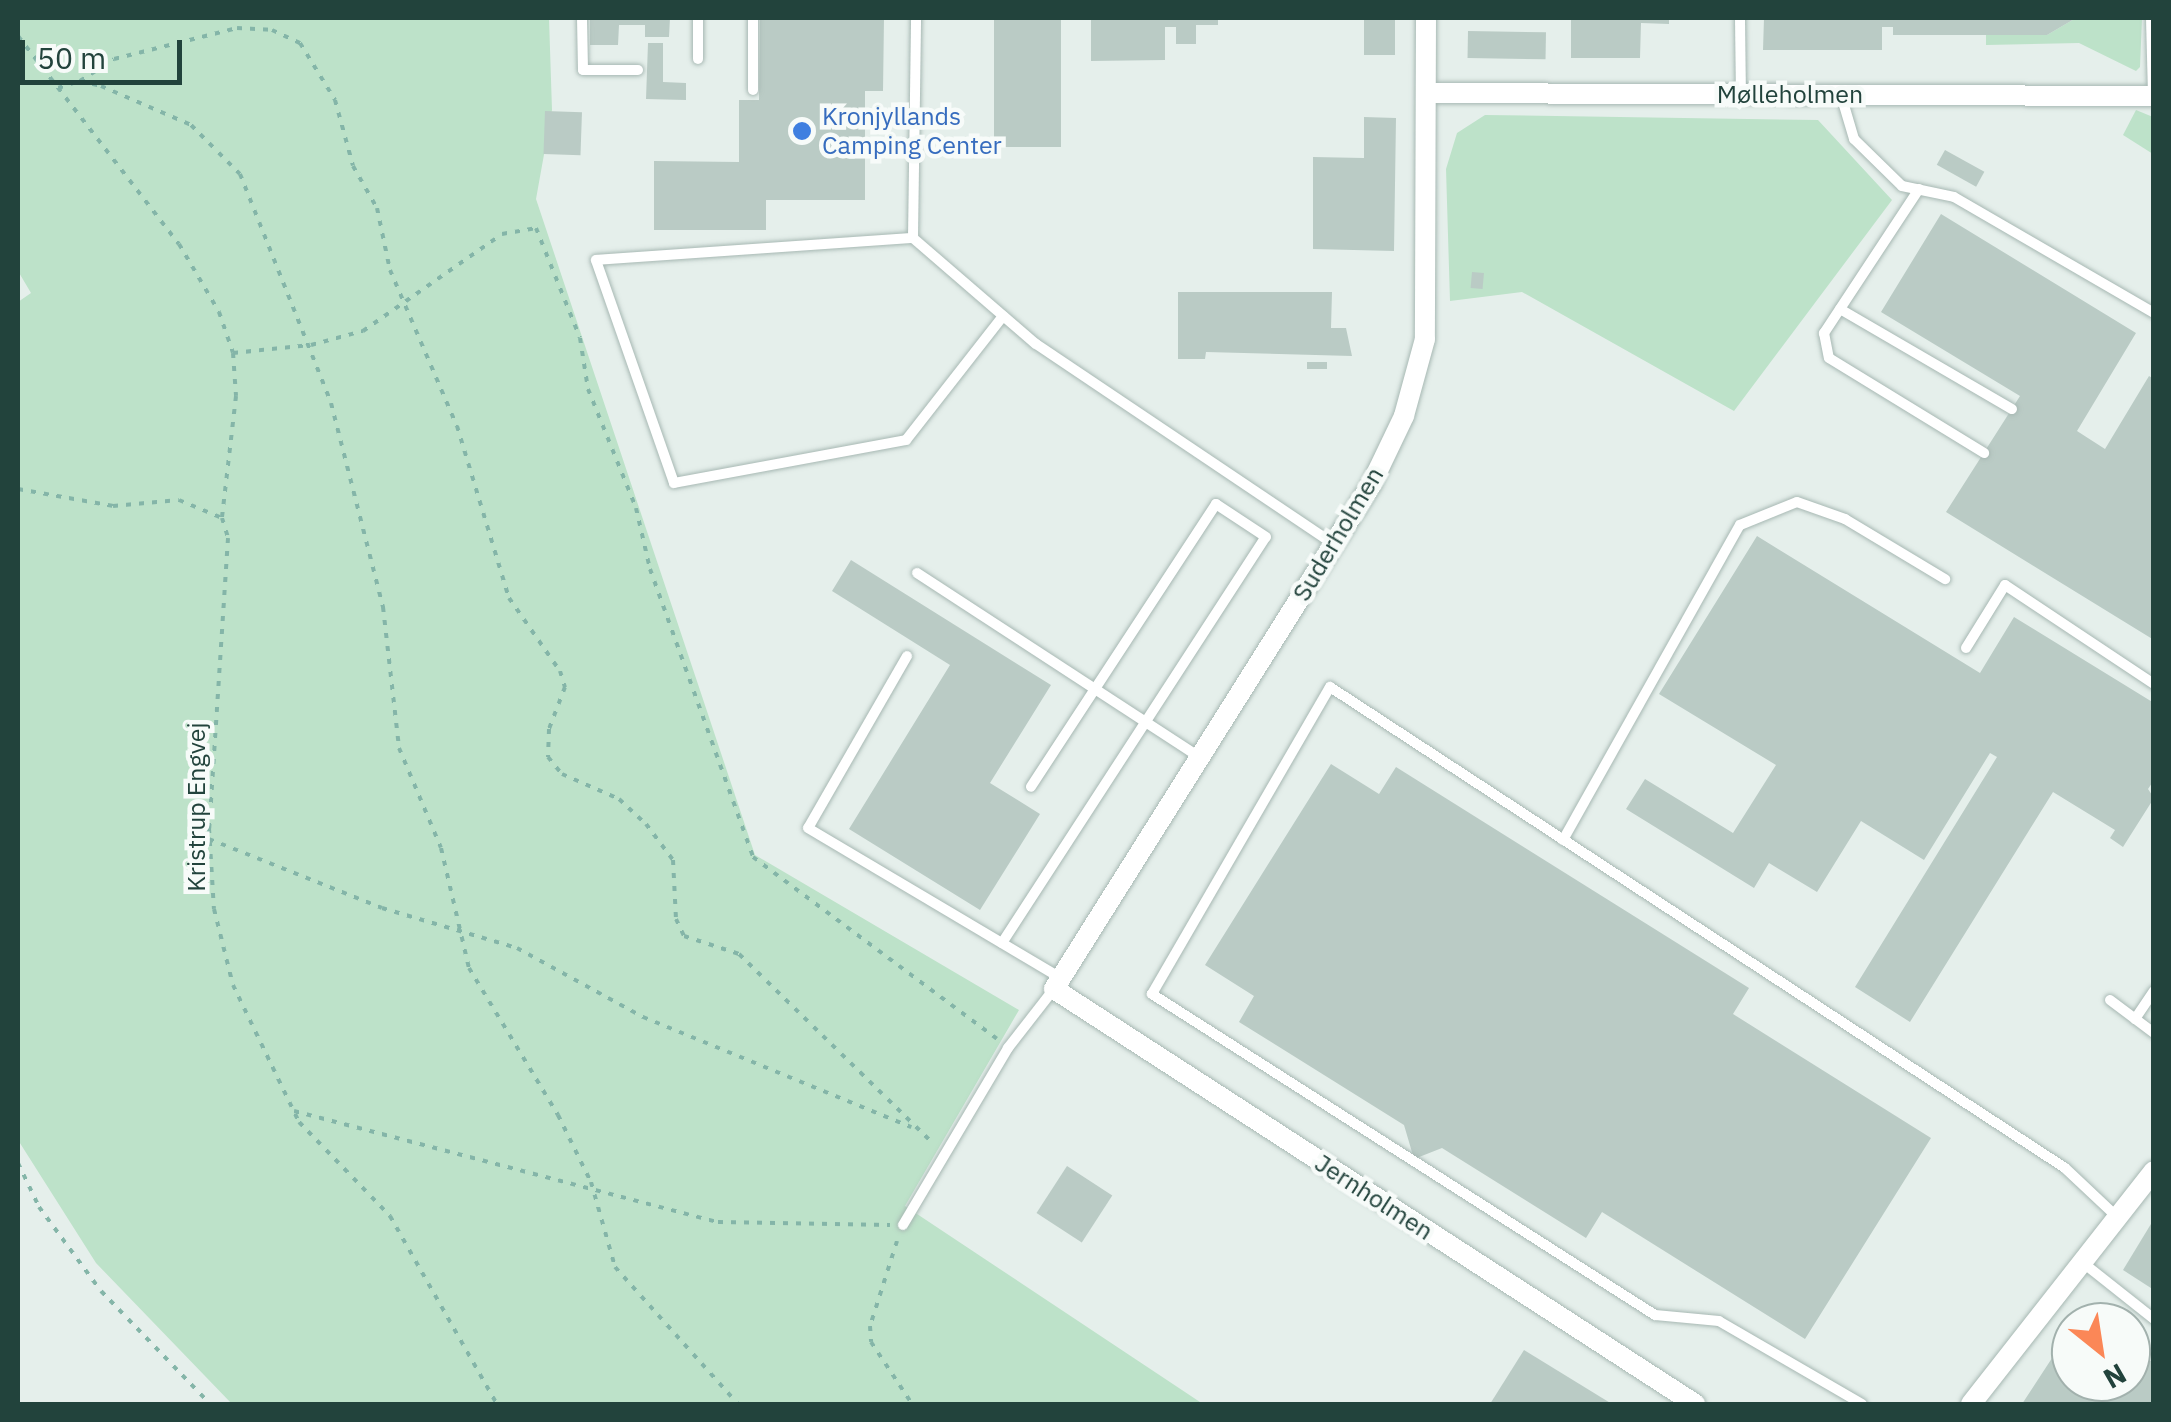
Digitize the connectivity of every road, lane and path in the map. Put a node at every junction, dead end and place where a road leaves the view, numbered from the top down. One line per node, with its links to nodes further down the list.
1 (582, 18): 10 (lane)
2 (698, 18): 9 (lane)
3 (753, 18): 13 (lane)
4 (916, 18): 19 (lane)
5 (1426, 18): 14 (street, Suderholmen)
6 (1740, 18): 16 (lane)
7 (2151, 18): 17 (lane)
8 (18, 36): 12 (path)
9 (698, 59)
10 (638, 70)
11 (80, 81): 12 (path); 20 (path); 24 (path)
12 (58, 88): 25 (path)
13 (753, 90)
14 (1427, 93): 16 (street, Mølleholmen); 30 (street, Suderholmen)
15 (1841, 94): 16 (street, Mølleholmen); 17 (street, Mølleholmen); 18 (lane)
16 (1741, 95)
17 (2153, 96)
18 (1919, 189): 21 (lane); 22 (lane)
19 (913, 238): 23 (lane); 23 (lane)
20 (403, 302): 24 (path); 49 (path); 51 (path)
21 (1840, 309): 26 (lane); 27 (lane)
22 (2154, 314)
23 (1003, 316): 30 (lane)
24 (311, 346): 25 (path); 42 (path)
25 (234, 353): 29 (path, Kristrup Engvej)
26 (2012, 410)
27 (1984, 453)
28 (18, 489): 29 (path)
29 (222, 518): 40 (path, Kristrup Engvej)
30 (1334, 544): 38 (street, Suderholmen)
31 (916, 574): 36 (lane)
32 (1945, 578): 41 (lane)
33 (1966, 648): 35 (lane)
34 (907, 656): 43 (lane)
35 (2154, 684)
36 (1095, 690): 37 (lane); 37 (lane); 39 (lane)
37 (1145, 722): 38 (lane); 43 (lane)
38 (1200, 757): 44 (street, Suderholmen)
39 (1032, 787)
40 (209, 839): 42 (path); 50 (path, Kristrup Engvej)
41 (1563, 840): 56 (lane); 65 (lane)
42 (464, 935): 51 (path); 55 (path)
43 (1002, 943): 44 (lane)
44 (1057, 984): 49 (lane); 64 (street, Jernholmen)
45 (2154, 990): 47 (lane)
46 (2110, 1000): 47 (lane)
47 (2136, 1019): 48 (lane)
48 (2154, 1033)
49 (1008, 1048): 52 (lane)
50 (293, 1111): 55 (path); 61 (path, Kristrup Engvej)
51 (915, 1129): 52 (path)
52 (945, 1152): 57 (lane)
53 (18, 1164): 60 (path)
54 (2154, 1171): 56 (street)
55 (594, 1191): 57 (path); 62 (path)
56 (2117, 1217): 58 (street)
57 (903, 1225): 63 (path)
58 (2082, 1262): 59 (lane); 66 (street)
59 (2154, 1319)
60 (210, 1404)
61 (497, 1404)
62 (738, 1404)
63 (912, 1404)
64 (1695, 1404)
65 (1862, 1404)
66 (1972, 1404)

